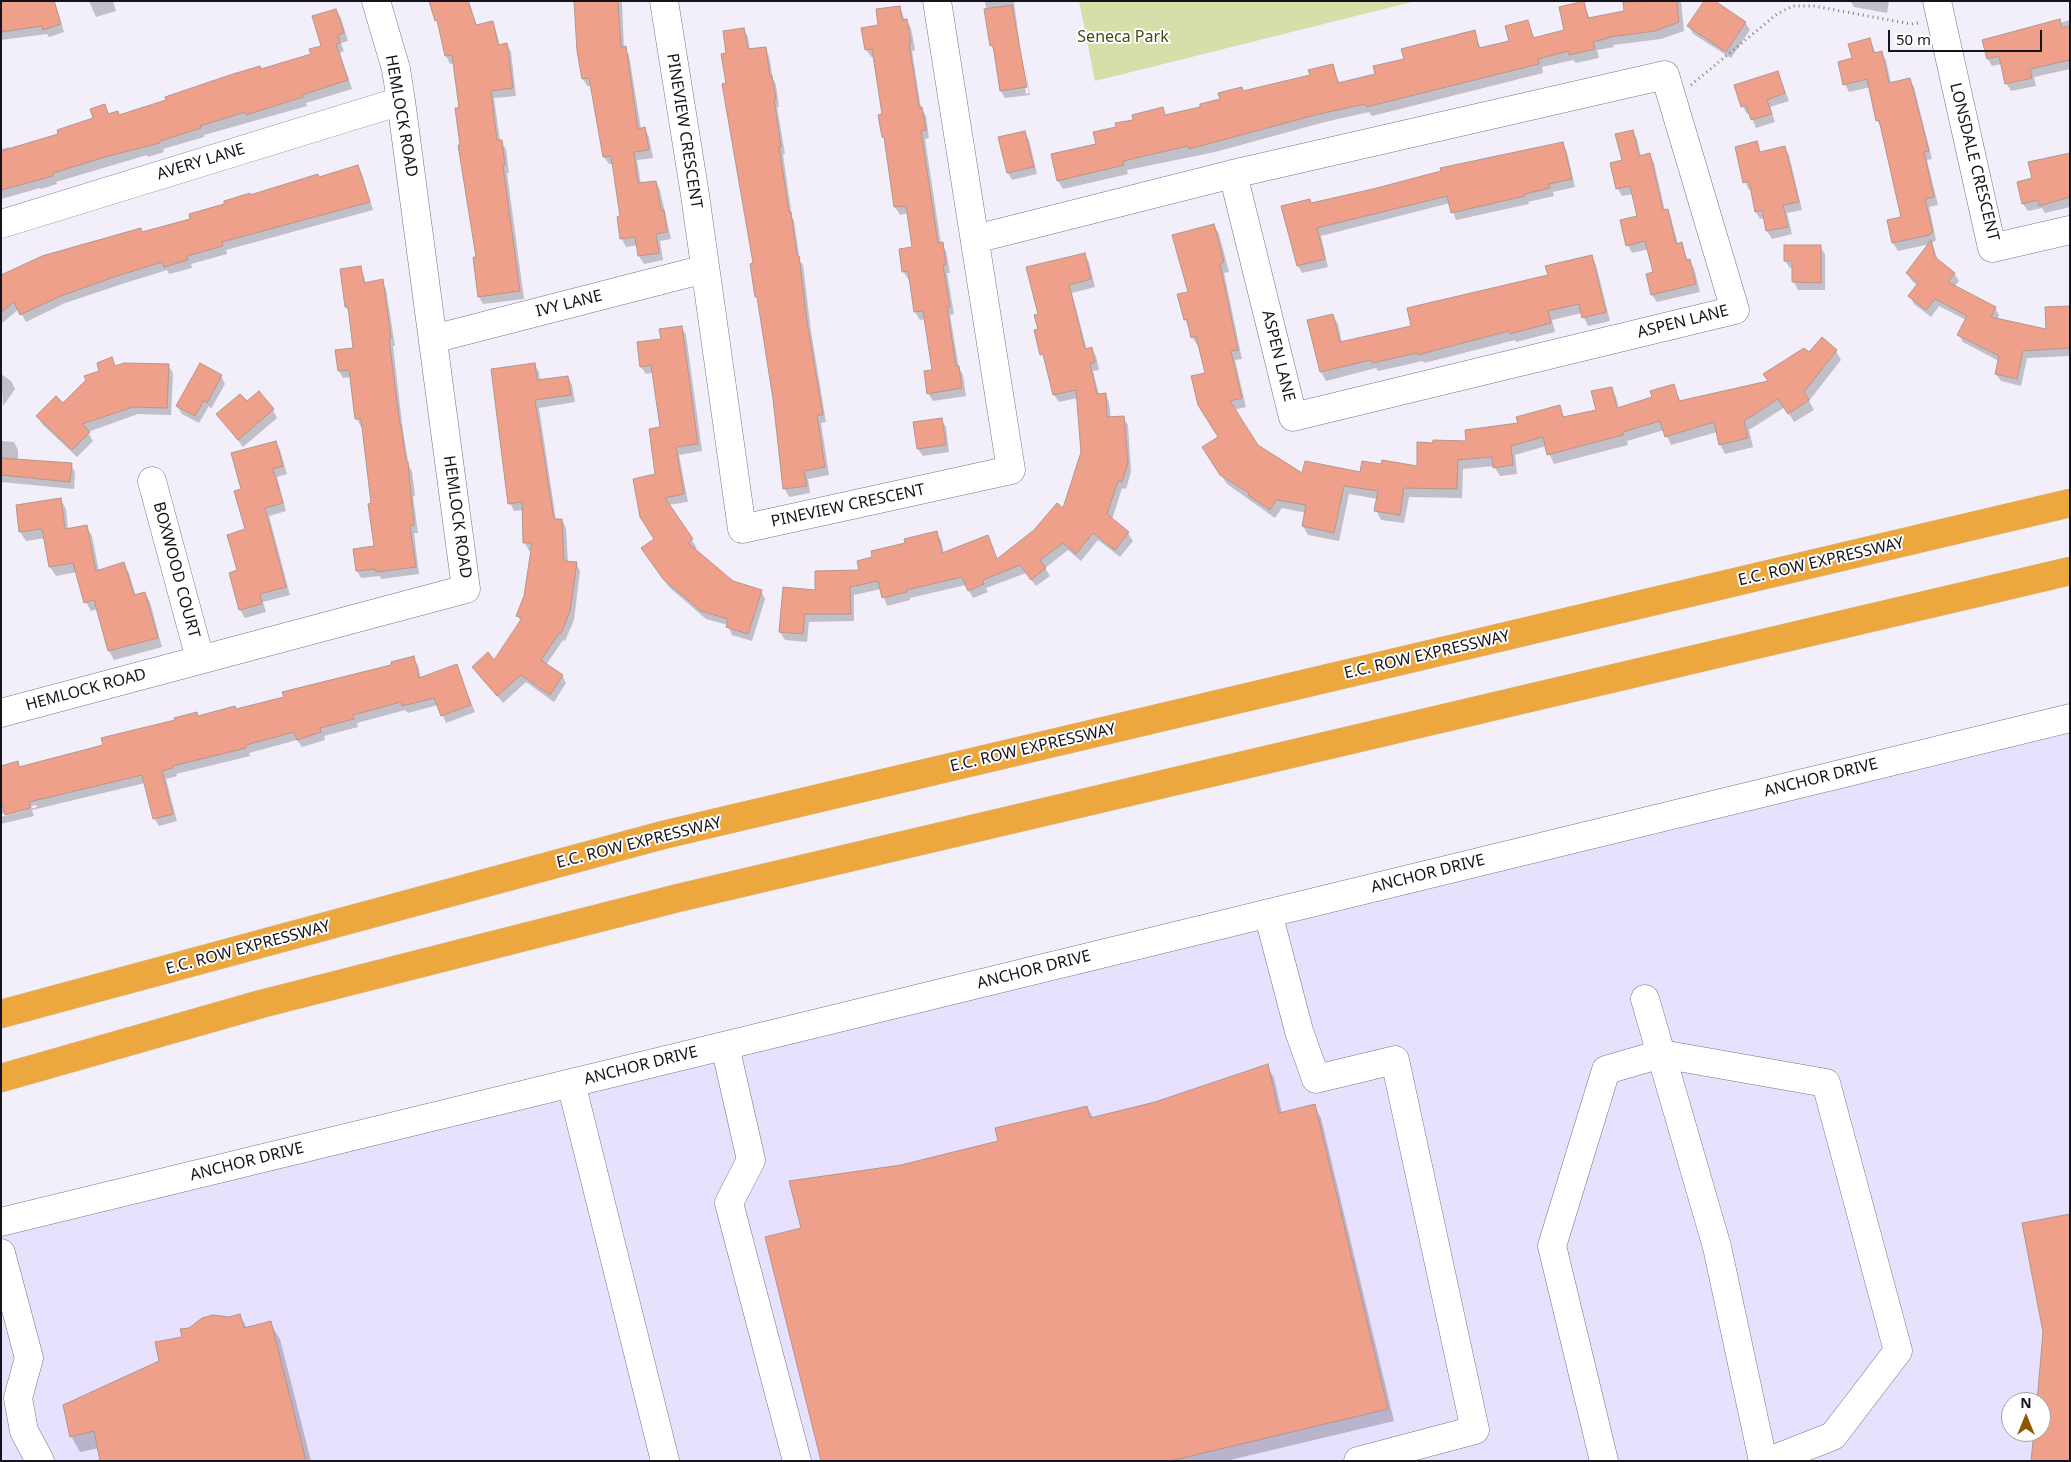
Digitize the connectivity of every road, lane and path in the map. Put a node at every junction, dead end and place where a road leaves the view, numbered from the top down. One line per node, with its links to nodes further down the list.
1 (376, 1): 9 (street, HEMLOCK ROAD)
2 (664, 1): 14 (street, PINEVIEW CRESCENT)
3 (937, 1): 13 (street, PINEVIEW CRESCENT)
4 (1792, 1): 6 (path)
5 (1937, 1): 12 (street, LONSDALE CRESCENT)
6 (1792, 6): 7 (path); 8 (path)
7 (1911, 24)
8 (1698, 80)
9 (401, 101): 11 (street, AVERY LANE); 15 (street, HEMLOCK ROAD)
10 (1233, 174): 10 (street, ASPEN LANE); 13 (street, ASPEN LANE)
11 (1, 224)
12 (2070, 230)
13 (975, 239): 14 (street, PINEVIEW CRESCENT)
14 (705, 269): 15 (street, IVY LANE)
15 (433, 339): 19 (street, HEMLOCK ROAD)
16 (152, 481): 19 (street, BOXWOOD COURT)
17 (2070, 503): 24 (highway, E.C. ROW EXPRESSWAY)
18 (2070, 571): 27 (highway)
19 (200, 659): 20 (street, HEMLOCK ROAD)
20 (1, 713)
21 (2069, 722): 22 (street, ANCHOR DRIVE)
22 (1268, 913): 25 (street, ANCHOR DRIVE); 34 (street)
23 (1644, 999): 26 (street)
24 (1, 1014)
25 (725, 1046): 28 (street, ANCHOR DRIVE); 33 (street)
26 (1661, 1054): 35 (street); 36 (street); 37 (street)
27 (1, 1078)
28 (571, 1083): 29 (street, ANCHOR DRIVE); 32 (street)
29 (1, 1222)
30 (1, 1253): 31 (street)
31 (40, 1461)
32 (665, 1461)
33 (796, 1461)
34 (1358, 1461)
35 (1604, 1461)
36 (1764, 1461)
37 (1769, 1461)

